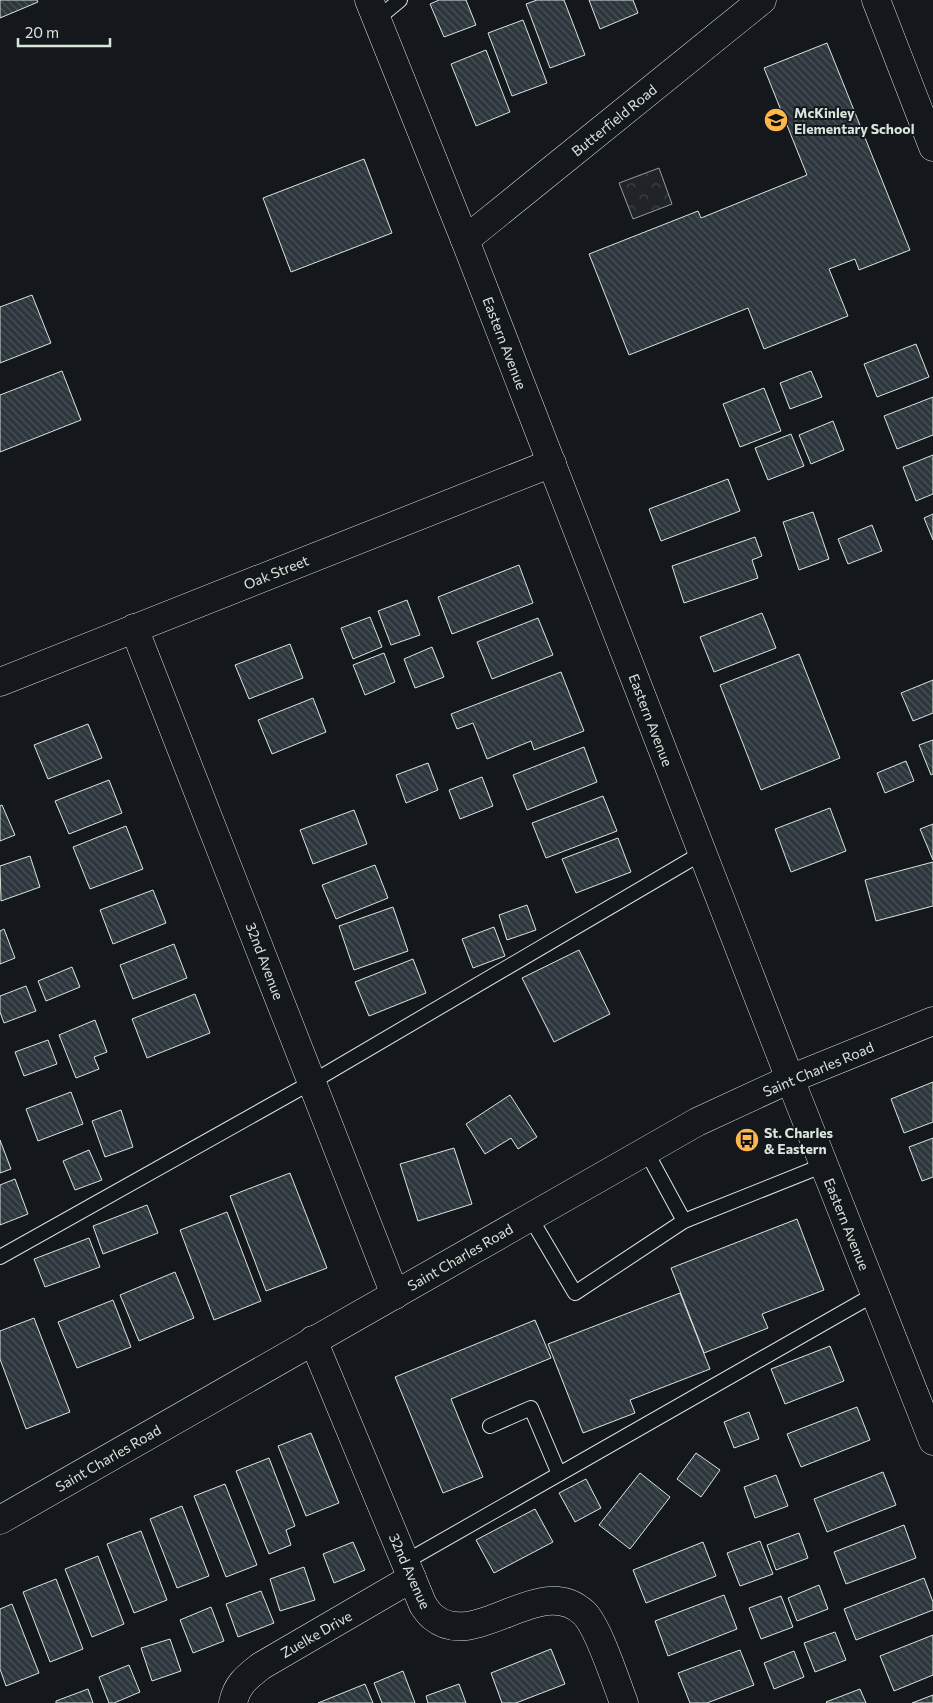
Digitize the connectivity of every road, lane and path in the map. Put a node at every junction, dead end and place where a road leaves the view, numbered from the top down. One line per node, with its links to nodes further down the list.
1 (400, 0): 4 (lane)
2 (762, 0): 6 (street, Butterfield Road)
3 (876, 0): 5 (street)
4 (373, 9): 6 (street, Eastern Avenue)
5 (933, 147)
6 (465, 240): 7 (street, Eastern Avenue)
7 (552, 463): 8 (street, Oak Street); 10 (street, Eastern Avenue)
8 (134, 628): 9 (street, Oak Street); 13 (street, 32nd Avenue)
9 (0, 682)
10 (702, 853): 12 (street, Eastern Avenue); 13 (lane)
11 (933, 1021): 12 (street, Saint Charles Road)
12 (790, 1079): 14 (street, Saint Charles Road); 15 (street, Eastern Avenue)
13 (312, 1082): 18 (lane); 20 (street, 32nd Avenue)
14 (646, 1151): 16 (street, Saint Charles Road); 17 (lane)
15 (824, 1165): 17 (lane); 19 (street, Eastern Avenue)
16 (530, 1217): 17 (lane); 20 (street, Saint Charles Road)
17 (684, 1221)
18 (0, 1257)
19 (875, 1294): 23 (street, Eastern Avenue); 24 (lane)
20 (395, 1295): 21 (street, Saint Charles Road)
21 (313, 1340): 25 (street, Saint Charles Road); 26 (street, 32nd Avenue)
22 (490, 1426): 24 (lane)
23 (933, 1441)
24 (559, 1474): 26 (lane)
25 (1, 1518)
26 (409, 1570): 27 (street, Zuelke Drive); 28 (street, 32nd Avenue)
27 (233, 1703)
28 (624, 1703)

